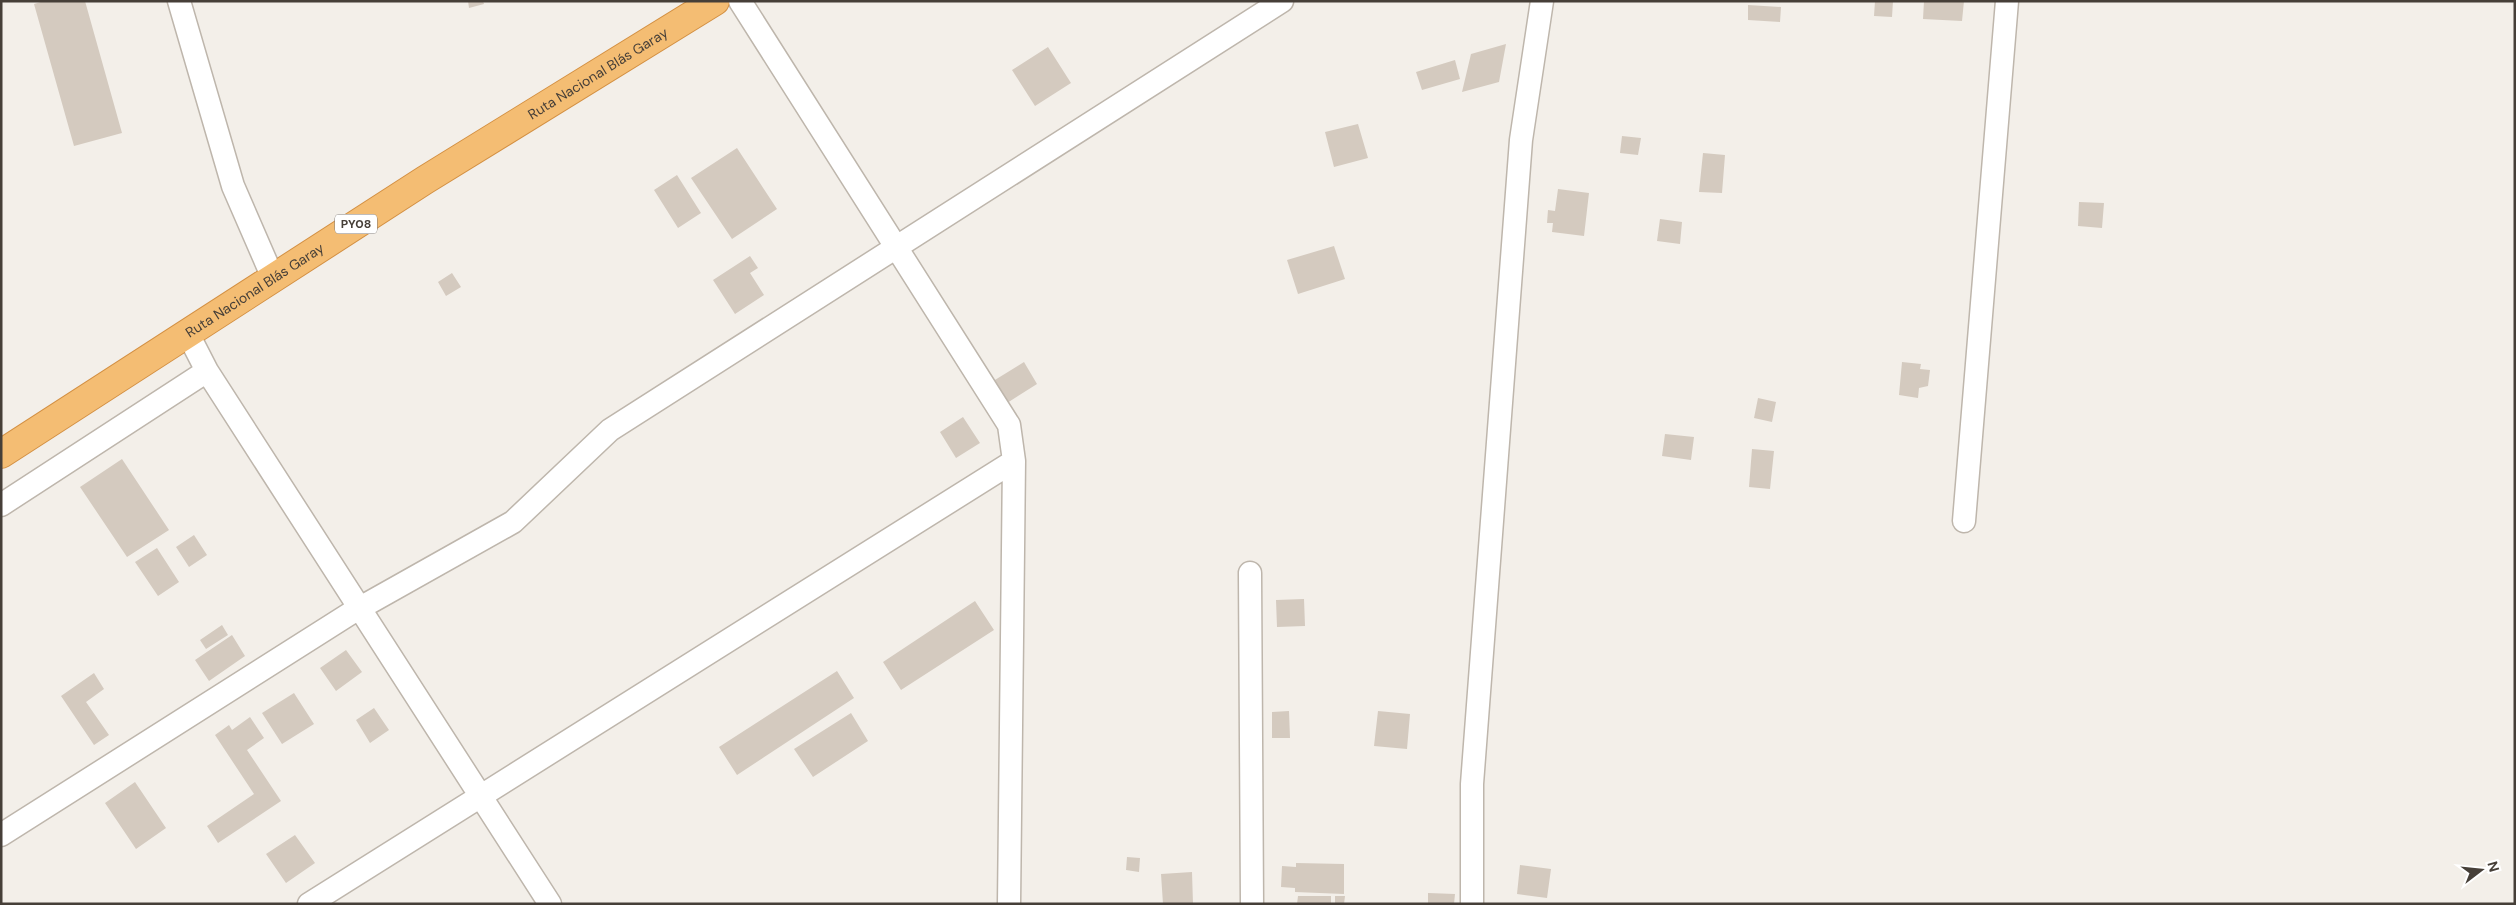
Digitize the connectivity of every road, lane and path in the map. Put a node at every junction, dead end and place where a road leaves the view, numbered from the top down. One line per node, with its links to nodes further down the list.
1 (179, 1): 8 (street)
2 (715, 1): 8 (highway, Ruta Nacional Blás Garay / PY08)
3 (740, 1): 7 (street)
4 (1282, 1): 7 (street)
5 (1542, 1): 23 (street)
6 (2007, 1): 14 (street)
7 (896, 247): 12 (street); 16 (street)
8 (273, 278): 9 (highway, Ruta Nacional Blás Garay / PY08)
9 (188, 334): 10 (street); 11 (highway, Ruta Nacional Blás Garay / PY08)
10 (207, 371): 13 (street); 16 (street)
11 (1, 454)
12 (1014, 461): 17 (street); 21 (street)
13 (1, 504)
14 (1964, 521)
15 (1250, 573): 22 (street)
16 (360, 608): 17 (street); 18 (street)
17 (481, 796): 19 (street); 20 (street)
18 (1, 835)
19 (309, 904)
20 (550, 904)
21 (1009, 904)
22 (1252, 904)
23 (1472, 904)

